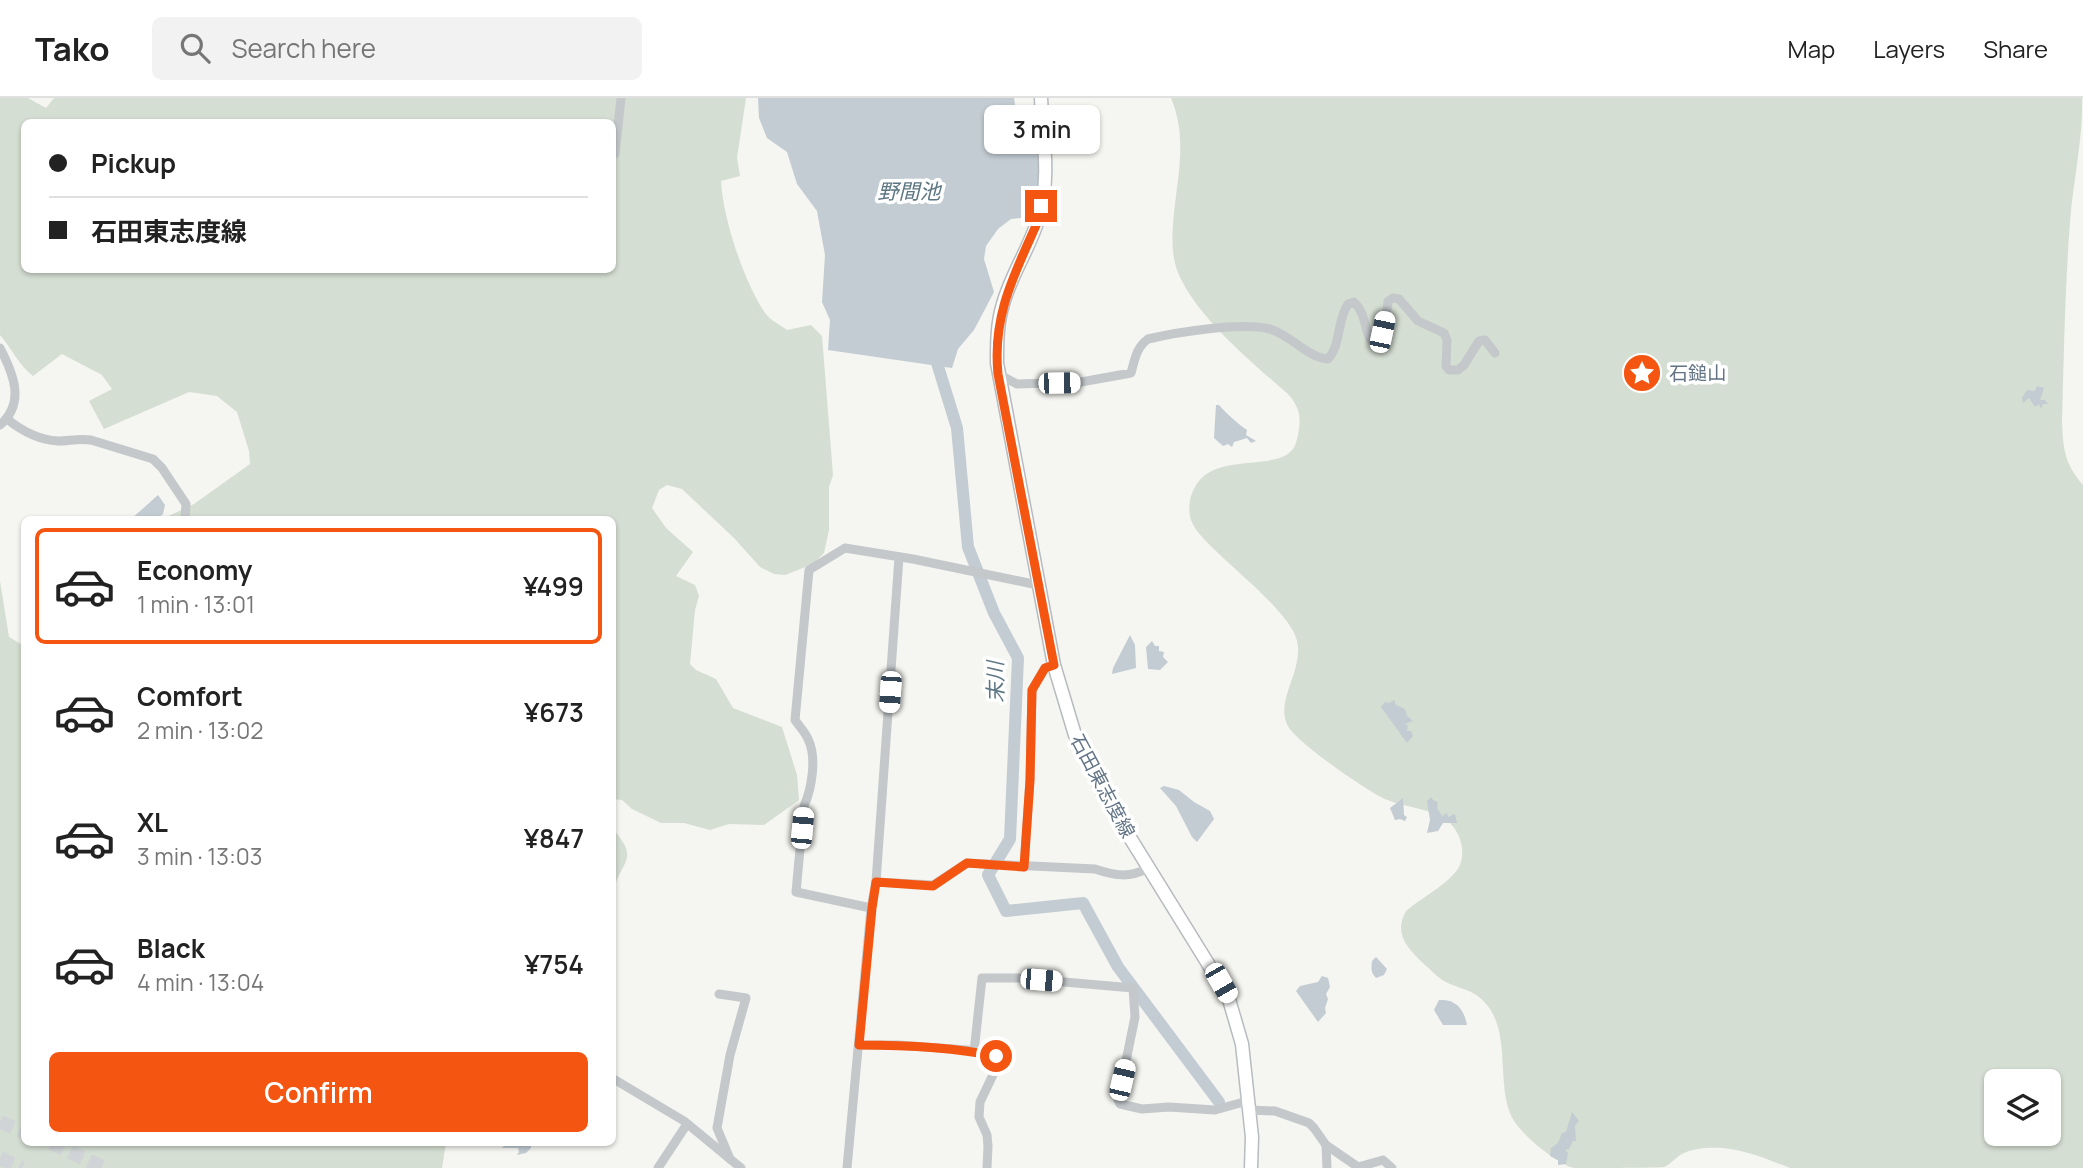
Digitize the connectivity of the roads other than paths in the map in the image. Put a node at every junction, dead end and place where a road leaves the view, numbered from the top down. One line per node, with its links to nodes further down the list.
1 (621, 98): 3 (street)
2 (1041, 98): 6 (main road, 石田東志度線)
3 (616, 145)
4 (0, 348): 7 (street)
5 (1495, 353): 6 (street)
6 (998, 374): 10 (main road, 石田東志度線)
7 (3, 422): 8 (street)
8 (185, 516)
9 (899, 557): 10 (street); 14 (street); 15 (street)
10 (1038, 585): 11 (main road, 石田東志度線)
11 (1054, 665): 12 (street); 13 (main road, 石田東志度線)
12 (1024, 867): 13 (street); 14 (street)
13 (1149, 868): 20 (main road, 石田東志度線)
14 (876, 882): 15 (street)
15 (872, 908): 17 (street)
16 (719, 994): 23 (street)
17 (859, 1045): 18 (street); 26 (street)
18 (974, 1052): 20 (street); 27 (street)
19 (616, 1080): 21 (street)
20 (1250, 1107): 22 (street); 28 (main road, 石田東志度線)
21 (687, 1124): 23 (street); 24 (street)
22 (1325, 1144): 29 (street); 30 (street)
23 (730, 1159): 25 (street)
24 (658, 1168)
25 (741, 1168)
26 (847, 1168)
27 (987, 1168)
28 (1251, 1168)
29 (1327, 1168)
30 (1392, 1168)

